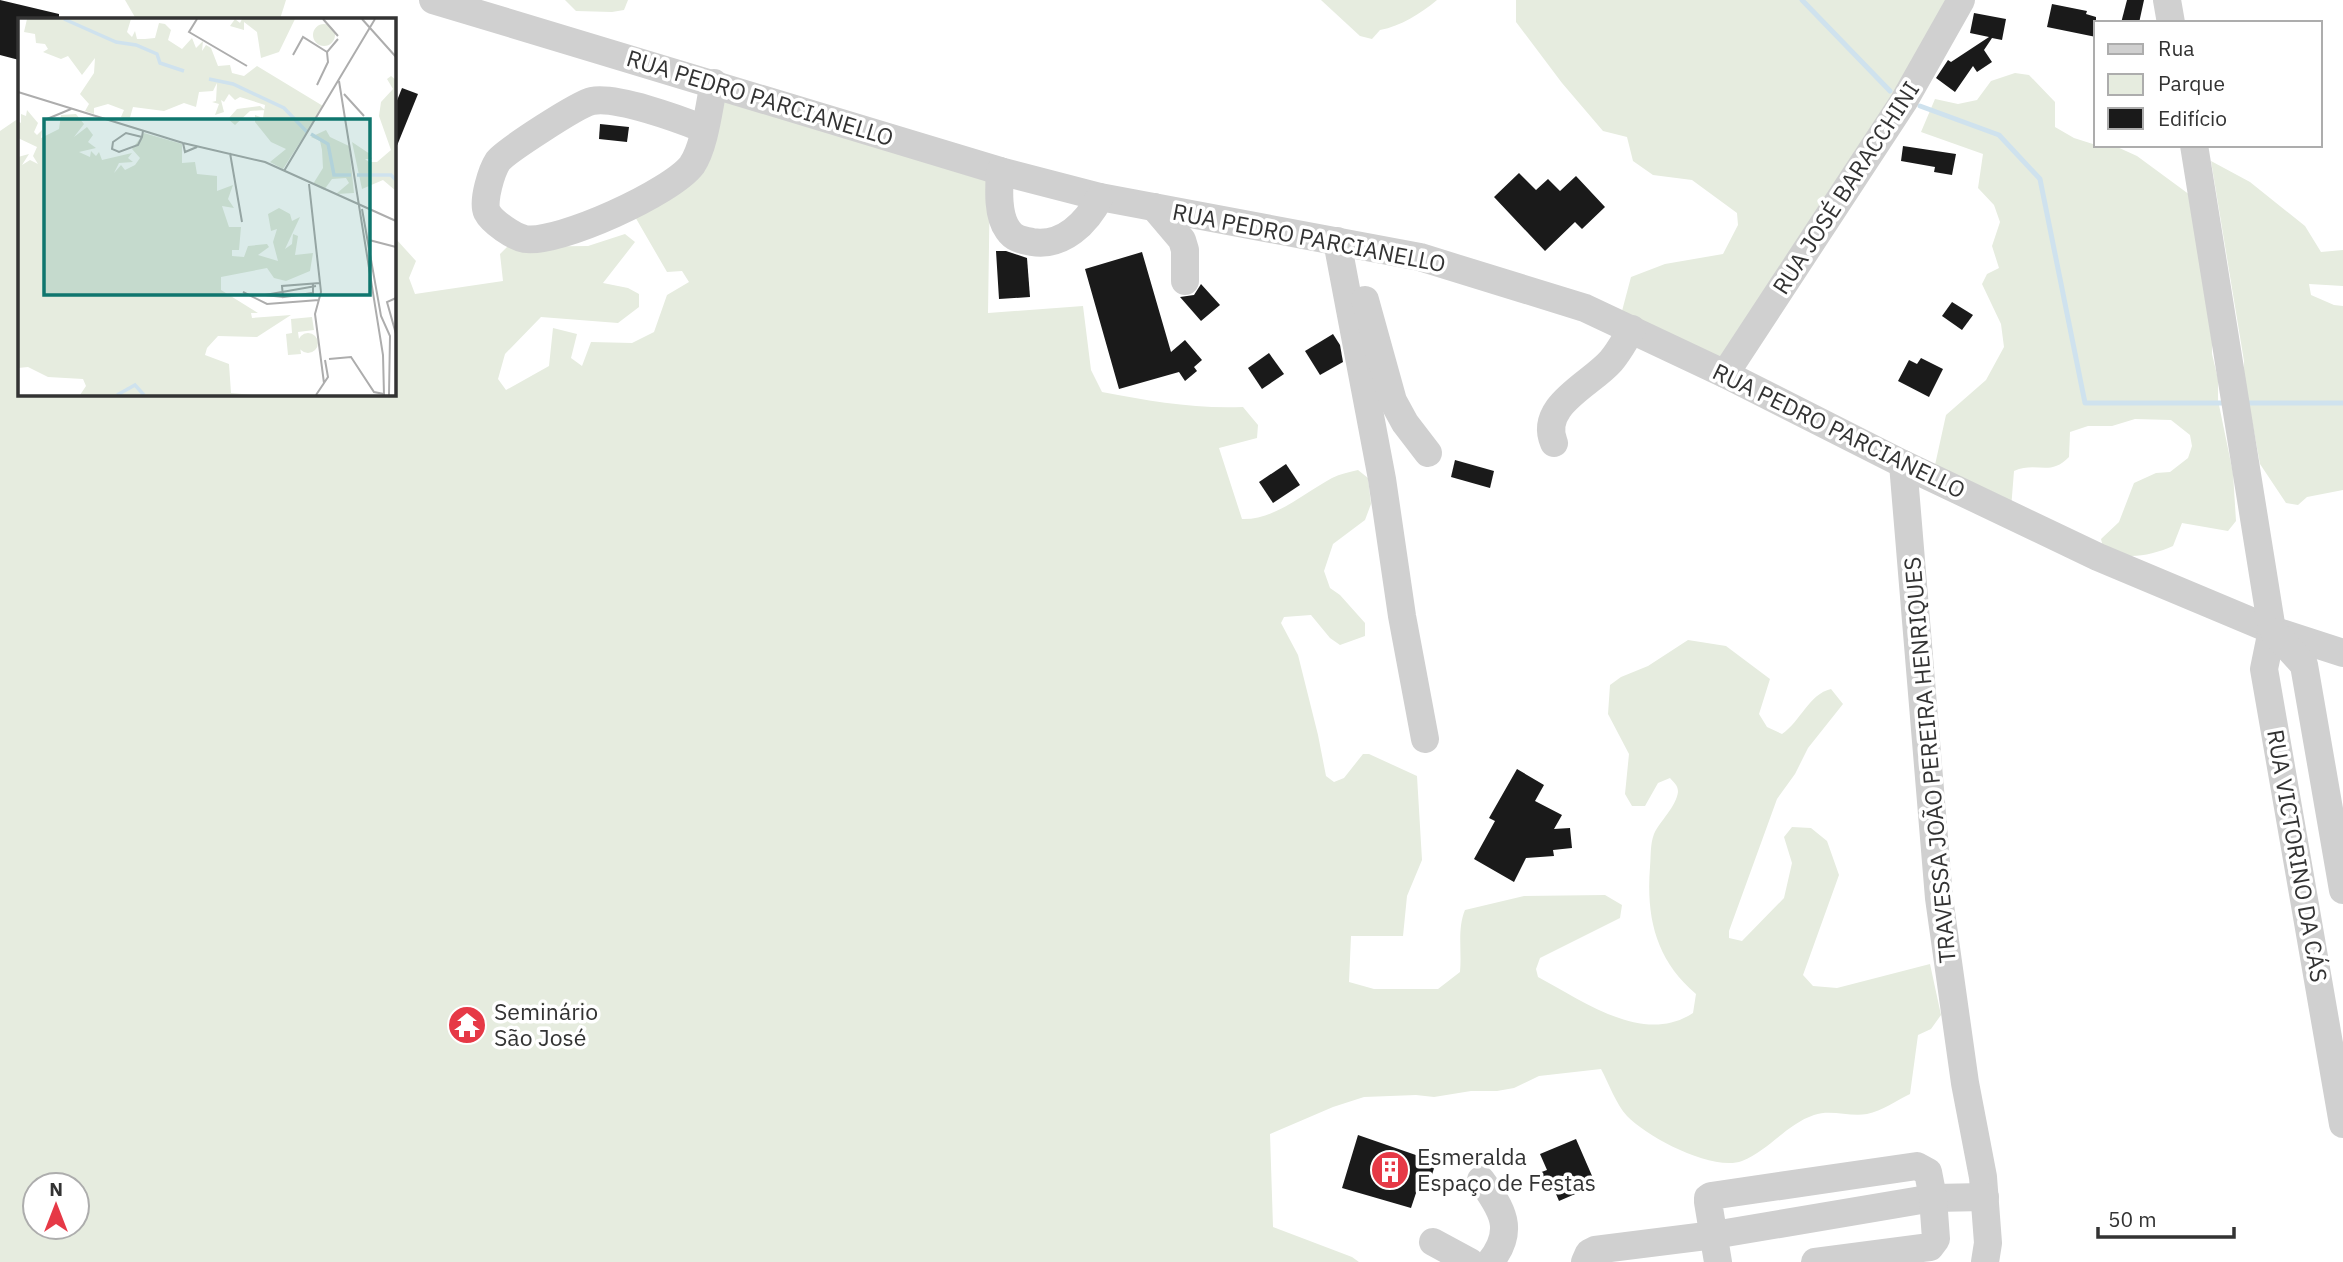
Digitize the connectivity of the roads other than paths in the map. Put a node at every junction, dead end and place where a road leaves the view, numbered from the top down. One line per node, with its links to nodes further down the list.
1 (433, 0): 5 (street, RUA PEDRO PARCIANELLO)
2 (1961, 0): 14 (street, RUA JOSÉ BARACCHINI)
3 (2167, 0): 4 (street)
4 (2171, 21)
5 (714, 83): 6 (street); 8 (street, RUA PEDRO PARCIANELLO)
6 (704, 129): 6 (street)
7 (2194, 147): 18 (street, RUA VICTORINO DA CÁS)
8 (1000, 171): 9 (street, RUA PEDRO PARCIANELLO); 9 (street)
9 (1100, 197): 10 (street, RUA PEDRO PARCIANELLO)
10 (1154, 207): 11 (street, RUA PEDRO PARCIANELLO); 12 (street)
11 (1347, 243): 13 (street, RUA PEDRO PARCIANELLO); 16 (street); 20 (street)
12 (1185, 281)
13 (1632, 329): 14 (street, RUA PEDRO PARCIANELLO); 15 (street)
14 (1725, 374): 17 (street, RUA PEDRO PARCIANELLO)
15 (1553, 443)
16 (1429, 453)
17 (1903, 464): 18 (street, RUA PEDRO PARCIANELLO); 25 (street, TRAVESSA JOÃO PEREIRA HENRIQUES)
18 (2272, 630): 19 (street, RUA PEDRO PARCIANELLO); 21 (street, RUA VICTORINO DA CÁS); 22 (street, RUA VICTORINO DA CÁS)
19 (2343, 653)
20 (1425, 739)
21 (2300, 872): 22 (street); 23 (street, RUA VICTORINO DA CÁS)
22 (2342, 875)
23 (2343, 1124)
24 (1481, 1180): 30 (street)
25 (1984, 1187): 26 (street); 33 (street, TRAVESSA JOÃO PEREIRA HENRIQUES)
26 (1932, 1190): 28 (street); 28 (street); 32 (street)
27 (1433, 1242): 29 (street)
28 (1716, 1249): 31 (street)
29 (1470, 1262)
30 (1490, 1262)
31 (1585, 1262)
32 (1815, 1262)
33 (1985, 1262)

